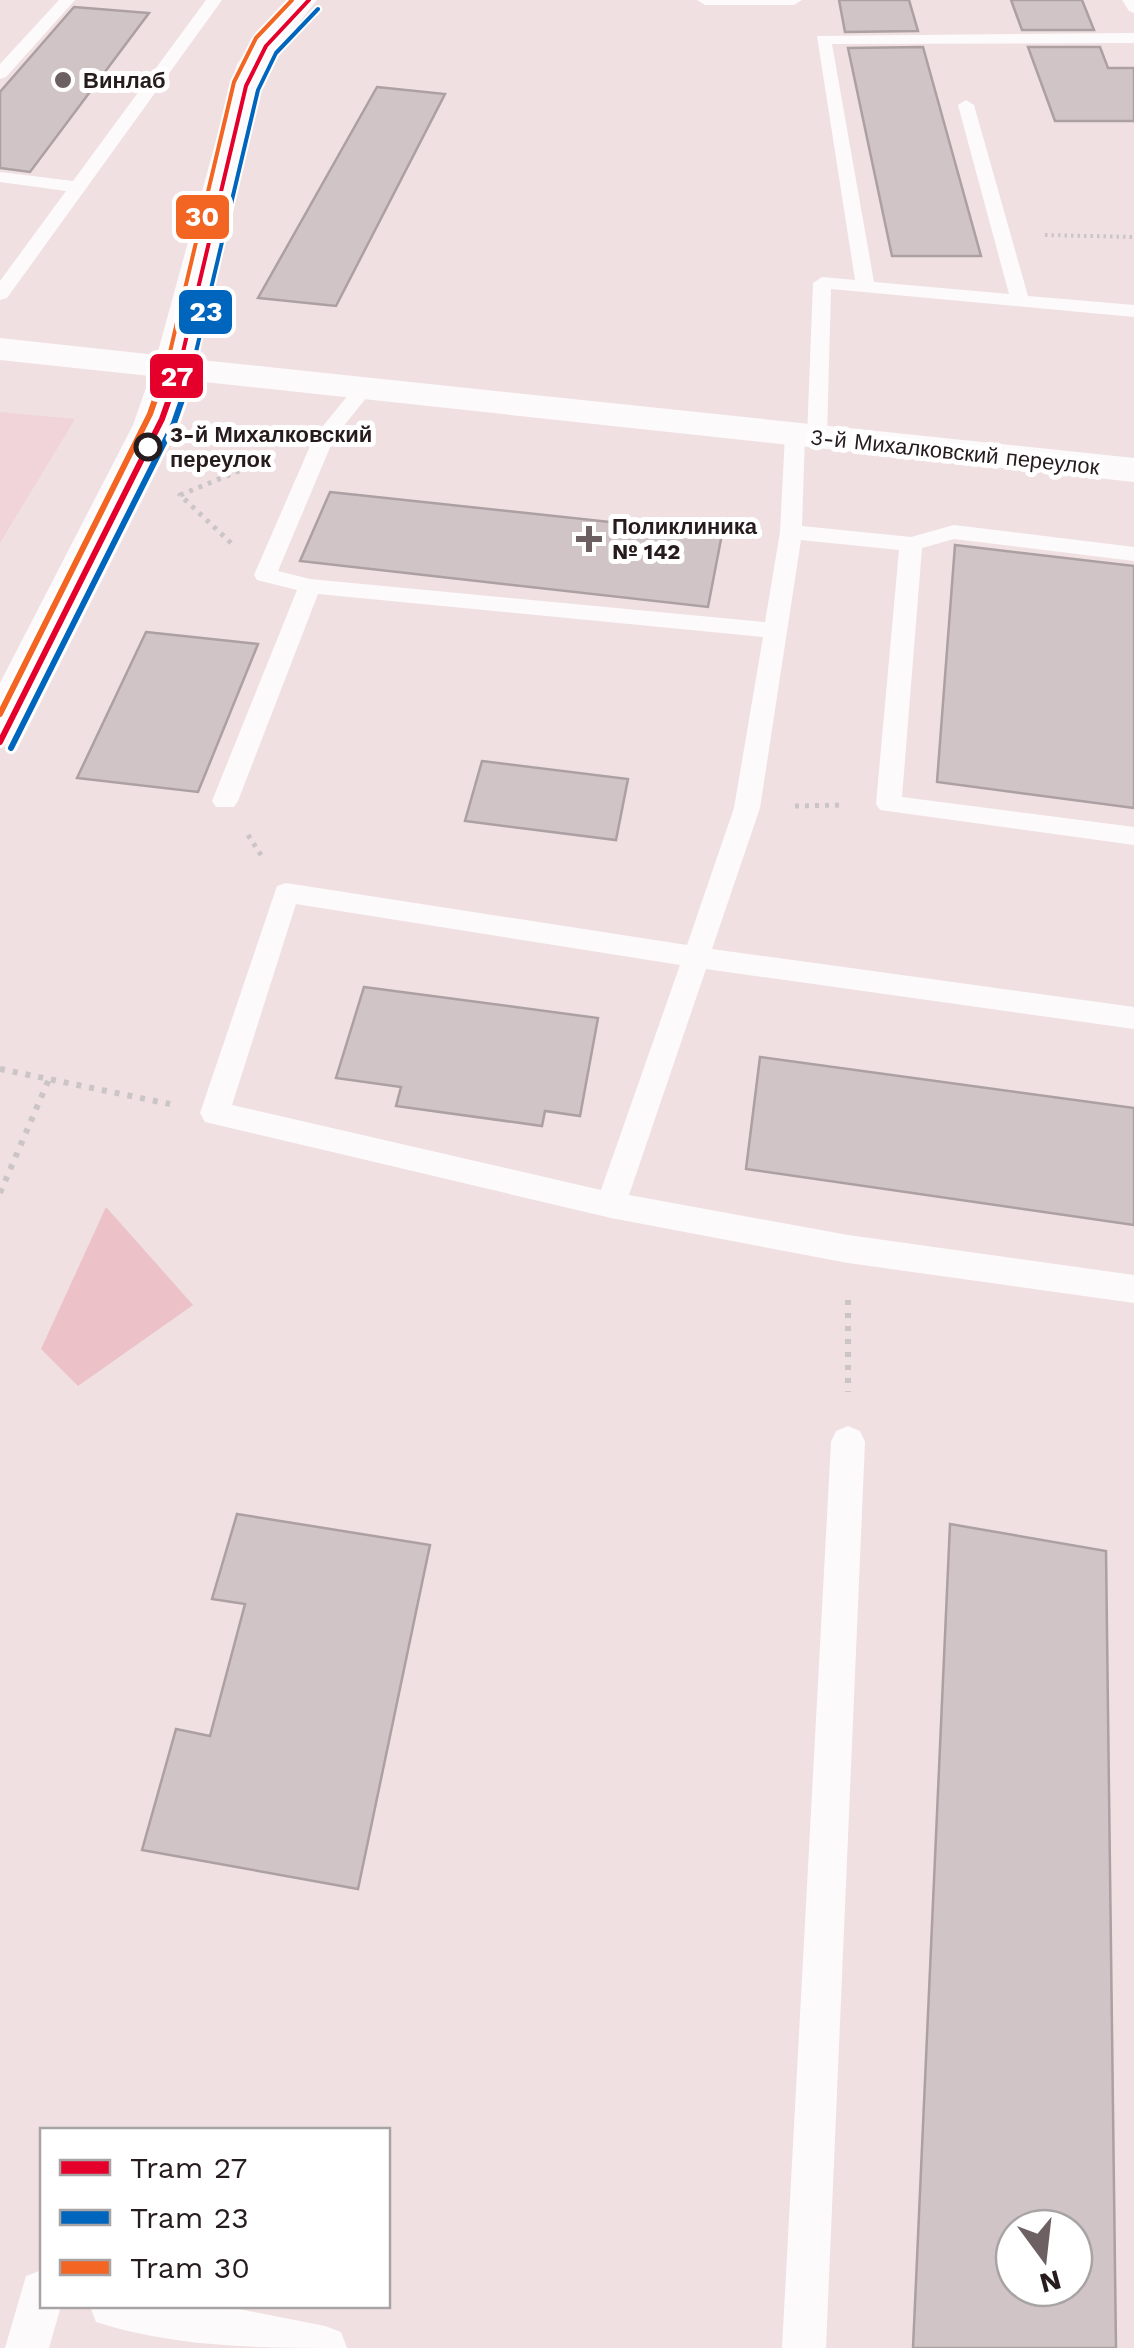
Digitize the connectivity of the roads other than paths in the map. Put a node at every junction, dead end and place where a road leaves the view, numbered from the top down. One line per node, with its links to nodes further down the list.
1 (66, 0): 9 (lane)
2 (214, 0): 12 (lane)
3 (302, 0): 18 (street)
4 (705, 0): 5 (lane)
5 (794, 0)
6 (1130, 0): 7 (lane)
7 (1134, 8)
8 (1134, 38): 13 (lane)
9 (0, 74)
10 (966, 105): 15 (lane)
11 (0, 177): 12 (lane)
12 (78, 188): 14 (lane)
13 (865, 286): 15 (lane); 20 (lane)
14 (0, 294)
15 (1020, 300): 16 (lane)
16 (1134, 311)
17 (0, 349): 18 (street, 3-й Михалковский переулок)
18 (172, 366): 19 (street, 3-й Михалковский переулок); 27 (street)
19 (364, 387): 20 (street, 3-й Михалковский переулок); 25 (lane)
20 (806, 436): 21 (street, 3-й Михалковский переулок); 22 (lane)
21 (1134, 470)
22 (791, 532): 23 (lane); 26 (lane)
23 (911, 544): 24 (lane); 29 (lane)
24 (1134, 554)
25 (310, 586): 26 (lane); 28 (lane)
26 (778, 631): 30 (lane)
27 (0, 726)
28 (226, 800)
29 (1134, 836)
30 (696, 957): 31 (lane); 32 (lane); 32 (lane)
31 (1134, 1018)
32 (611, 1205): 33 (lane)
33 (1134, 1289)
34 (848, 1442): 39 (lane)
35 (40, 2299): 37 (lane)
36 (122, 2308): 38 (lane)
37 (27, 2348)
38 (326, 2348)
39 (804, 2348)

